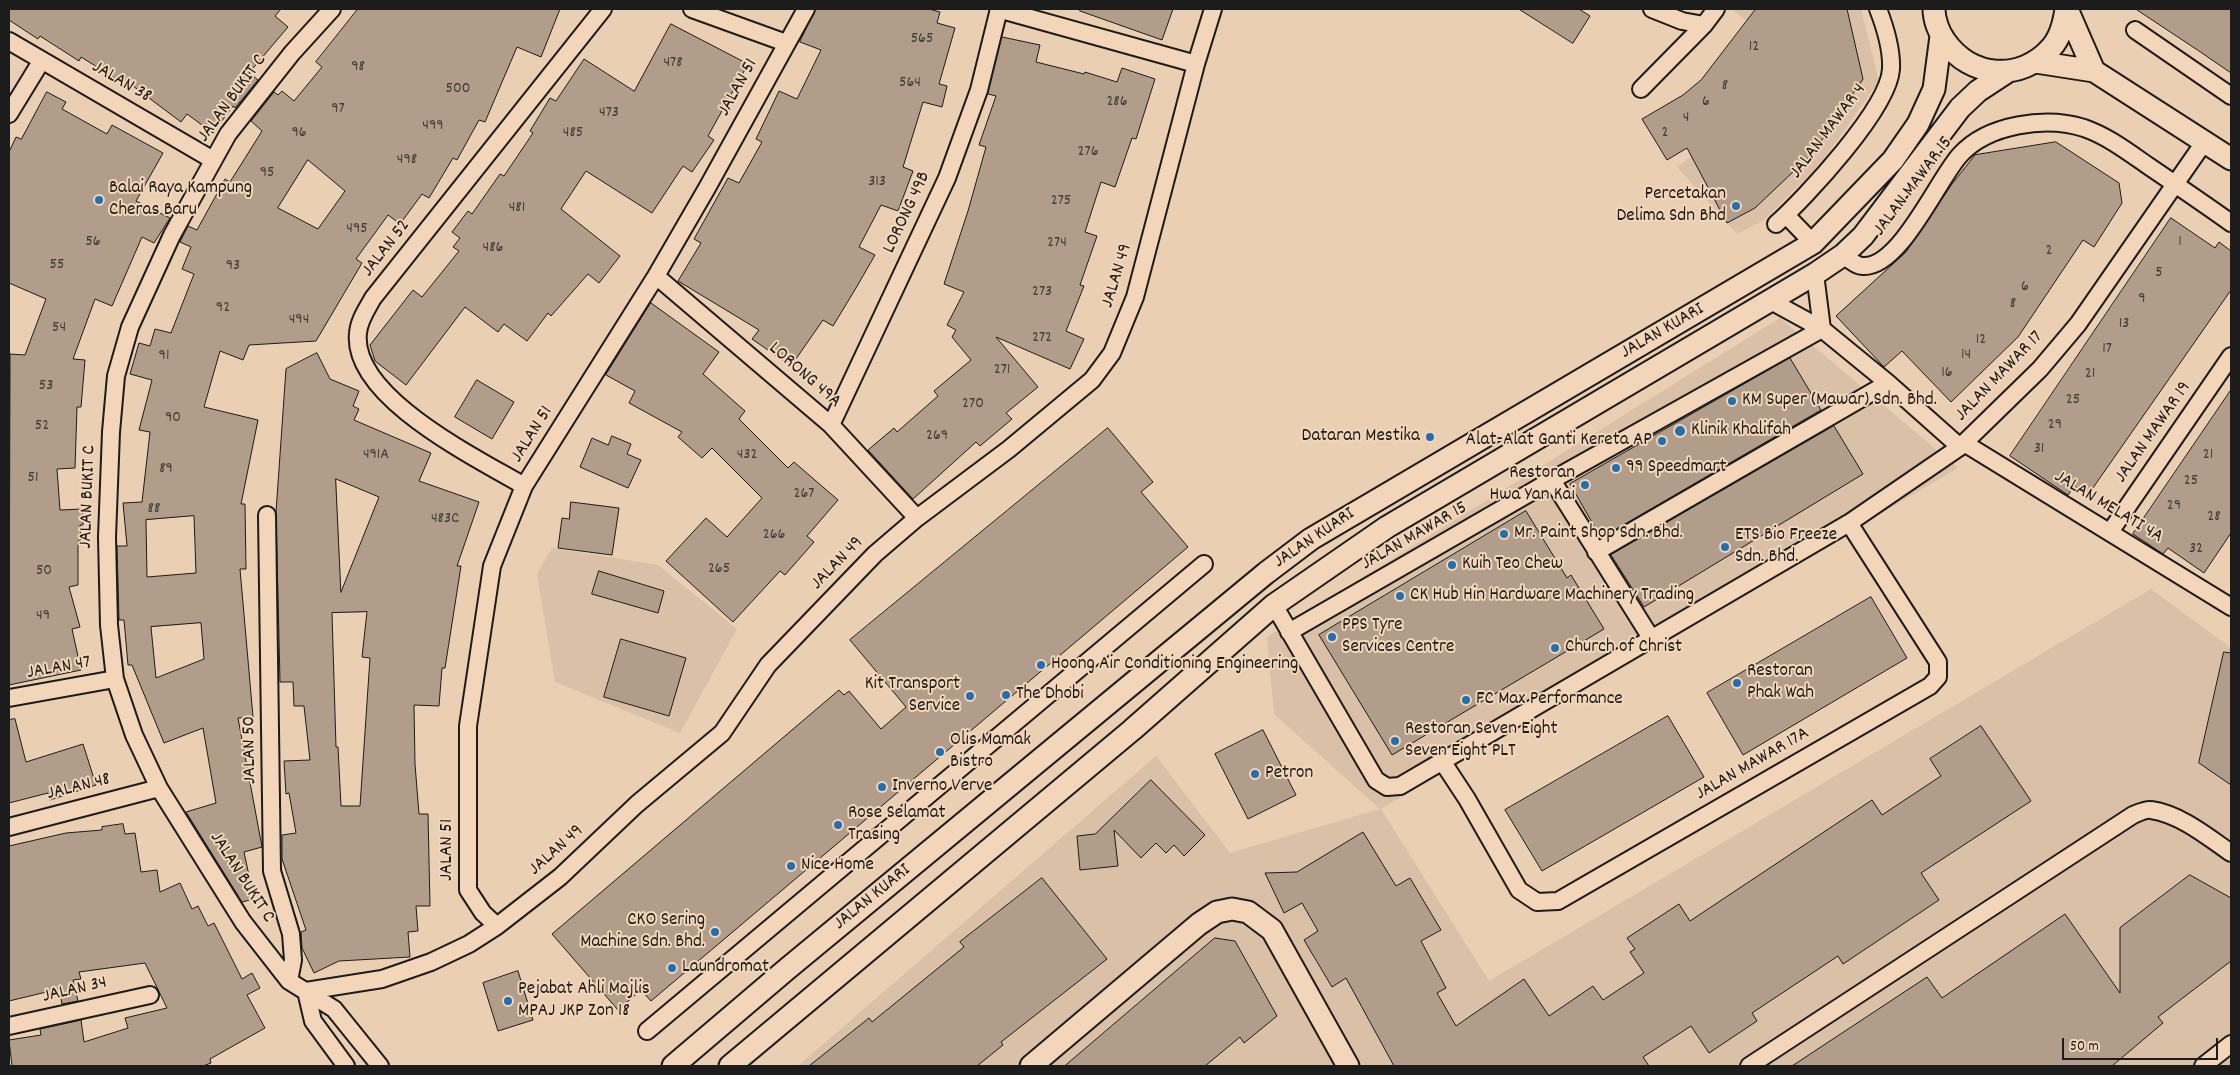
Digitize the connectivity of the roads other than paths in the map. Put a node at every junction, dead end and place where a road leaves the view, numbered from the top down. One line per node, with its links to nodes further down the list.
1 (332, 9): 27 (street, JALAN BUKIT C)
2 (603, 9): 41 (street, JALAN 52)
3 (692, 9): 16 (street)
4 (806, 9): 16 (street, JALAN 51)
5 (998, 9): 19 (street); 38 (street, LORONG 49B)
6 (1214, 9): 19 (street, JALAN 49)
7 (1652, 9): 12 (street)
8 (1716, 9): 12 (street)
9 (1878, 9): 30 (street, JALAN MAWAR 4)
10 (1934, 9): 14 (street)
11 (2067, 9): 18 (street); 20 (street)
12 (1704, 25): 22 (street)
13 (2135, 30): 23 (street)
14 (1941, 36): 21 (street); 30 (street, JALAN KUARI)
15 (9, 41): 17 (street, JALAN 38)
16 (786, 43): 33 (street, JALAN 51)
17 (42, 60): 24 (street); 27 (street, JALAN 38)
18 (2036, 62): 20 (street); 21 (street)
19 (1196, 64): 43 (street, JALAN 49)
20 (2094, 71): 25 (street)
21 (2007, 72): 31 (street, JALAN KUARI)
22 (1641, 89)
23 (2231, 96)
24 (9, 114)
25 (2205, 141): 26 (street); 28 (street, JALAN MAWAR 17)
26 (2231, 158)
27 (213, 160): 52 (street, JALAN BUKIT C)
28 (2174, 183): 29 (street, JALAN MAWAR 15); 31 (street, JALAN MAWAR 15); 39 (street, JALAN MAWAR 17)
29 (2231, 223)
30 (1813, 243): 67 (street, JALAN KUARI)
31 (1843, 255): 32 (street, JALAN KUARI)
32 (1815, 274): 34 (street, JALAN KUARI); 35 (street)
33 (656, 276): 38 (street, LORONG 49A); 41 (street, JALAN 51)
34 (1769, 300): 35 (street, JALAN MAWAR 17); 48 (street, JALAN KUARI)
35 (1822, 329): 37 (street, JALAN MAWAR 17); 40 (street, JALAN MAWAR 15)
36 (2231, 356): 45 (street, JALAN MAWAR 19)
37 (1888, 383): 39 (street, JALAN MAWAR 17); 46 (street)
38 (831, 425): 43 (street, LORONG 49A)
39 (1962, 445): 44 (street); 45 (street, JALAN MELATI 4A)
40 (1552, 480): 46 (street); 50 (street, JALAN MAWAR 15)
41 (524, 486): 58 (street, JALAN 51)
42 (267, 514): 59 (street, JALAN 50)
43 (916, 518): 58 (street, JALAN 49)
44 (1849, 522): 51 (street); 54 (street, JALAN MAWAR 17A)
45 (2110, 532): 49 (street, JALAN MELATI 4A)
46 (1596, 552): 51 (street)
47 (1204, 564): 63 (street)
48 (1274, 604): 50 (street); 68 (street, JALAN KUARI)
49 (2231, 607)
50 (1289, 632): 54 (street)
51 (1651, 638): 54 (street)
52 (115, 680): 53 (street, JALAN 47); 55 (street, JALAN BUKIT C)
53 (9, 698)
54 (1442, 761)
55 (159, 788): 56 (street, JALAN 48); 59 (street, JALAN BUKIT C)
56 (9, 827)
57 (2231, 853): 71 (street)
58 (497, 926): 60 (street, JALAN 49)
59 (288, 981): 60 (street, JALAN BUKIT C)
60 (306, 991): 65 (street); 66 (street, JALAN BUKIT C)
61 (150, 994): 62 (street, JALAN 34)
62 (9, 1026)
63 (647, 1031)
64 (2231, 1044): 72 (street)
65 (346, 1066)
66 (380, 1066)
67 (673, 1066)
68 (730, 1066)
69 (1031, 1066): 70 (street)
70 (1348, 1066)
71 (1749, 1066)
72 (2203, 1066)

